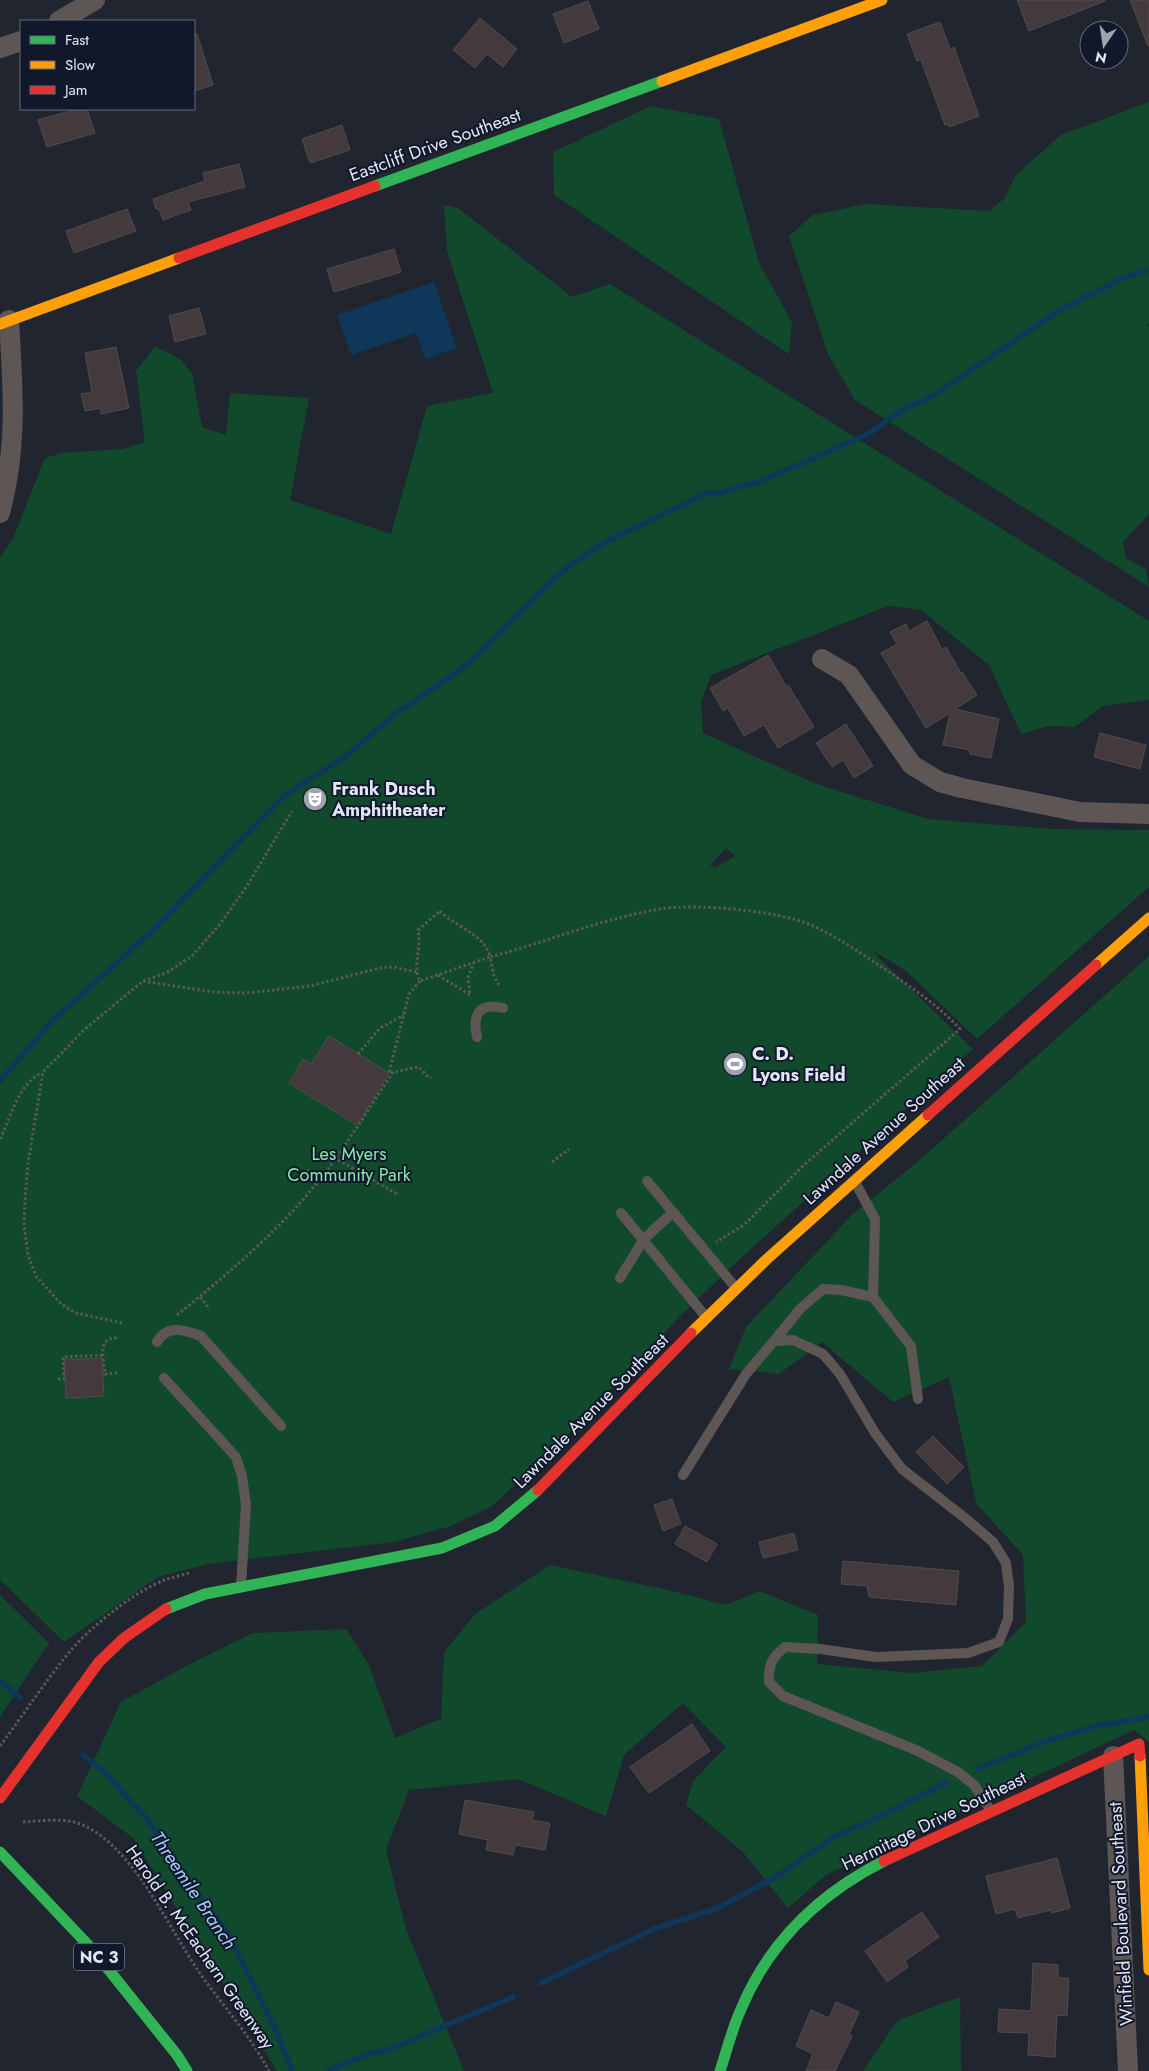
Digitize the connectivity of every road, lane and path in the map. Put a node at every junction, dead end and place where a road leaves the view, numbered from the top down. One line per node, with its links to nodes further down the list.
1 (95, 0): 3 (street)
2 (882, 0): 6 (street, Eastcliff Drive Southeast)
3 (61, 20)
4 (20, 40): 5 (street)
5 (0, 48)
6 (5, 322): 7 (street)
7 (0, 513)
8 (822, 659): 10 (street)
9 (292, 811): 16 (path)
10 (1149, 814)
11 (1149, 918): 34 (street, Lawndale Avenue Southeast)
12 (490, 957): 13 (path); 14 (path); 18 (path); 39 (path)
13 (474, 962): 15 (path); 15 (path)
14 (416, 972): 16 (path); 17 (path)
15 (438, 975): 17 (path)
16 (143, 981): 23 (path)
17 (420, 981): 20 (path)
18 (499, 986)
19 (503, 1008): 21 (lane)
20 (404, 1015): 22 (path); 24 (path)
21 (477, 1037)
22 (358, 1054)
23 (43, 1072): 26 (path); 47 (path)
24 (393, 1072): 25 (path); 29 (path)
25 (431, 1077)
26 (0, 1139)
27 (569, 1149): 30 (path)
28 (320, 1150): 29 (path)
29 (336, 1159): 32 (path); 35 (path)
30 (552, 1162)
31 (307, 1170): 32 (path)
32 (320, 1179): 42 (path)
33 (647, 1181): 37 (lane)
34 (854, 1182): 41 (street, Lawndale Avenue Southeast); 43 (lane)
35 (397, 1194)
36 (622, 1212): 38 (lane)
37 (673, 1212): 38 (lane); 41 (lane)
38 (644, 1240): 40 (lane); 46 (lane)
39 (710, 1245)
40 (620, 1278)
41 (736, 1289): 46 (street, Lawndale Avenue Southeast)
42 (200, 1297): 44 (path); 45 (path)
43 (873, 1297): 49 (lane); 55 (lane)
44 (210, 1308)
45 (177, 1315)
46 (707, 1318): 58 (street, Lawndale Avenue Southeast)
47 (122, 1323)
48 (117, 1338): 51 (path)
49 (774, 1341): 57 (lane); 62 (lane)
50 (157, 1342): 56 (lane)
51 (103, 1355): 52 (path); 54 (path)
52 (118, 1373)
53 (164, 1378): 58 (lane)
54 (58, 1379)
55 (918, 1399)
56 (280, 1426)
57 (683, 1475)
58 (240, 1587): 61 (street, Lawndale Avenue Southeast)
59 (1139, 1744): 60 (street, Hermitage Drive Southeast); 65 (street, Winfield Boulevard Southeast)
60 (1113, 1756): 62 (street, Hermitage Drive Southeast); 69 (street, Winfield Boulevard Southeast)
61 (0, 1798)
62 (992, 1812): 68 (street, Hermitage Drive Southeast)
63 (23, 1822): 67 (path, Harold B. McEachern Greenway)
64 (0, 1852): 66 (street, NC 3)
65 (1149, 1970)
66 (187, 2071)
67 (269, 2071)
68 (720, 2071)
69 (1128, 2071)

